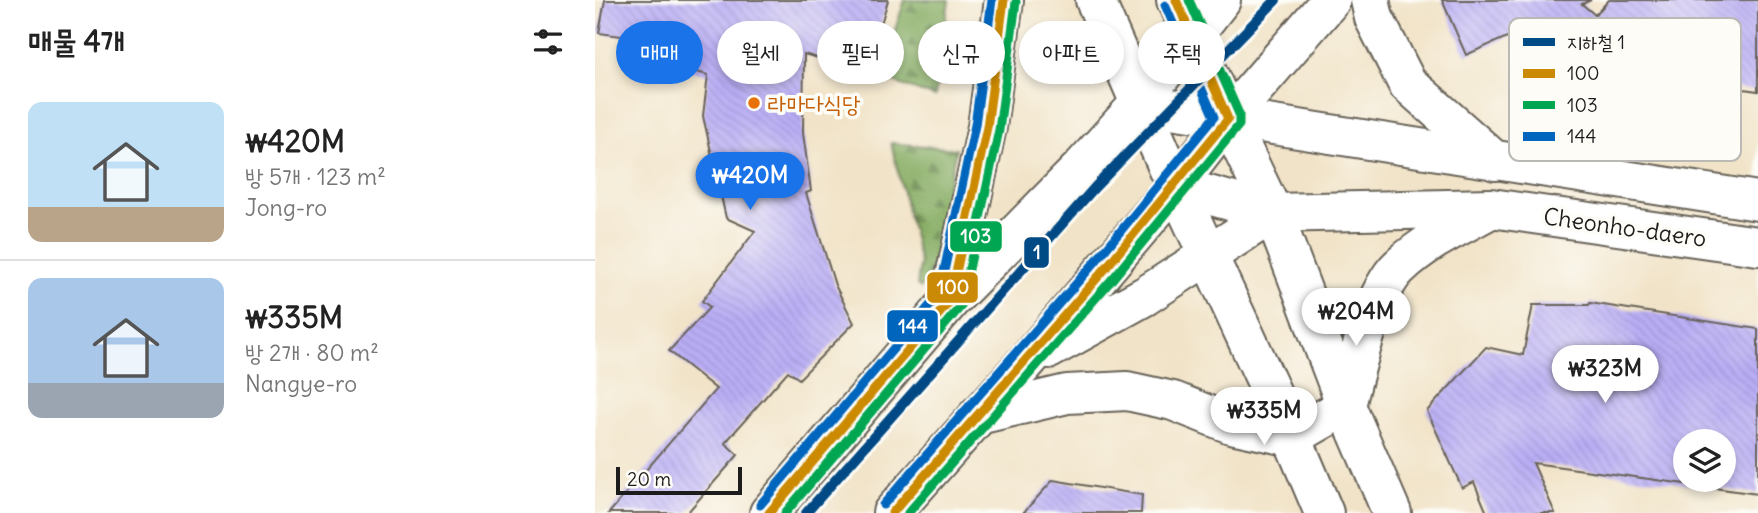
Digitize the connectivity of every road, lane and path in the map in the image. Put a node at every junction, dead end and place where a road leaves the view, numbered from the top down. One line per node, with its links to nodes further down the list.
1 (1004, 0): 20 (main road)
2 (1176, 0): 7 (main road)
3 (1221, 0): 8 (main road)
4 (1331, 0): 12 (main road)
5 (1370, 0): 13 (main road)
6 (1101, 13): 11 (main road)
7 (1186, 21)
8 (1205, 21)
9 (1155, 84): 11 (main road)
10 (1213, 84): 12 (main road)
11 (1139, 104): 12 (main road, Cheonho-daero); 14 (main road); 20 (main road)
12 (1228, 119): 13 (main road, Cheonho-daero); 14 (main road); 17 (main road)
13 (1495, 161): 15 (main road, Cheonho-daero)
14 (1176, 186): 17 (main road, Cheonho-daero); 19 (main road); 21 (main road)
15 (1758, 201)
16 (1491, 208): 17 (main road, Cheonho-daero); 18 (main road, Cheonho-daero); 22 (main road)
17 (1273, 213): 19 (main road); 22 (main road)
18 (1758, 246)
19 (1209, 255): 21 (main road); 24 (main road)
20 (950, 301): 25 (main road)
21 (1028, 360): 23 (main road)
22 (1346, 406): 24 (main road); 28 (main road)
23 (978, 415): 24 (main road); 26 (main road)
24 (1292, 437): 27 (main road)
25 (769, 513)
26 (892, 513)
27 (1324, 513)
28 (1392, 513)

